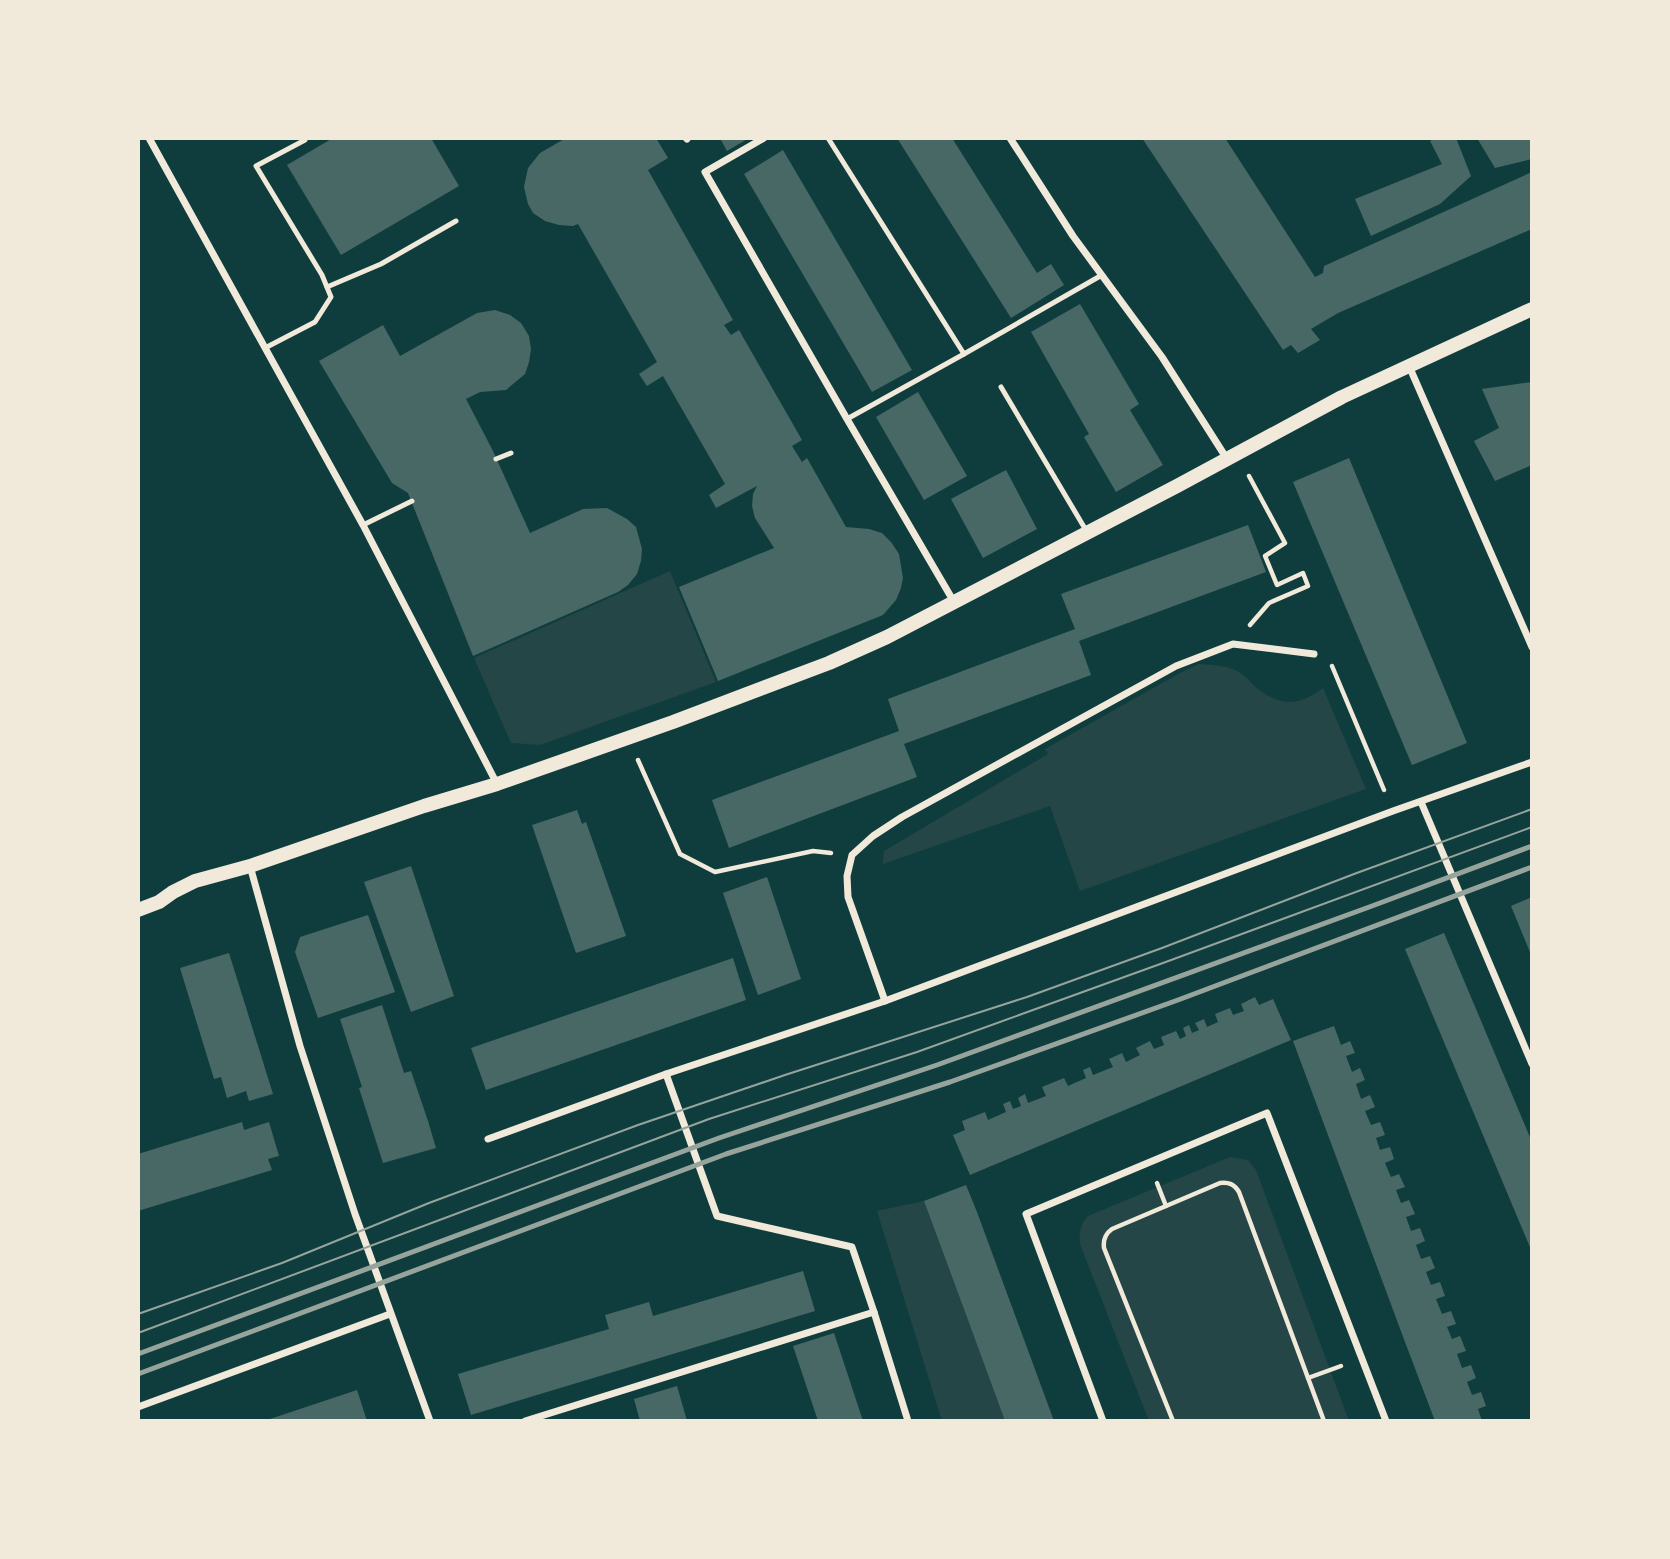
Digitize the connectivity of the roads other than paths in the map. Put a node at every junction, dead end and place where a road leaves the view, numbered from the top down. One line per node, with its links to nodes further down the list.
1 (149, 138): 10 (street)
2 (764, 138): 14 (street)
3 (828, 138): 11 (lane)
4 (1010, 138): 7 (street)
5 (304, 140): 8 (lane)
6 (456, 221): 8 (lane)
7 (1102, 275): 11 (lane); 16 (street)
8 (327, 287): 10 (lane)
9 (1532, 309): 12 (main road)
10 (265, 348): 19 (street)
11 (964, 354): 14 (lane)
12 (1409, 366): 16 (main road); 22 (street)
13 (1001, 387): 20 (lane)
14 (846, 419): 21 (street)
15 (512, 453): 17 (lane)
16 (1227, 458): 20 (main road)
17 (496, 459)
18 (412, 501): 19 (lane)
19 (363, 525): 25 (street)
20 (1087, 533): 21 (main road)
21 (954, 602): 25 (main road)
22 (1532, 647)
23 (1314, 654): 29 (street)
24 (1532, 762): 26 (street)
25 (497, 784): 27 (main road)
26 (1421, 802): 29 (street); 30 (street)
27 (250, 866): 28 (main road); 34 (street)
28 (138, 910)
29 (885, 1001): 31 (street)
30 (1532, 1064)
31 (666, 1074): 32 (street); 33 (street)
32 (488, 1139)
33 (874, 1312): 37 (street); 38 (street)
34 (390, 1314): 35 (street); 36 (street)
35 (138, 1408)
36 (430, 1421)
37 (525, 1421)
38 (908, 1421)
39 (1103, 1421): 40 (street)
40 (1386, 1421)

